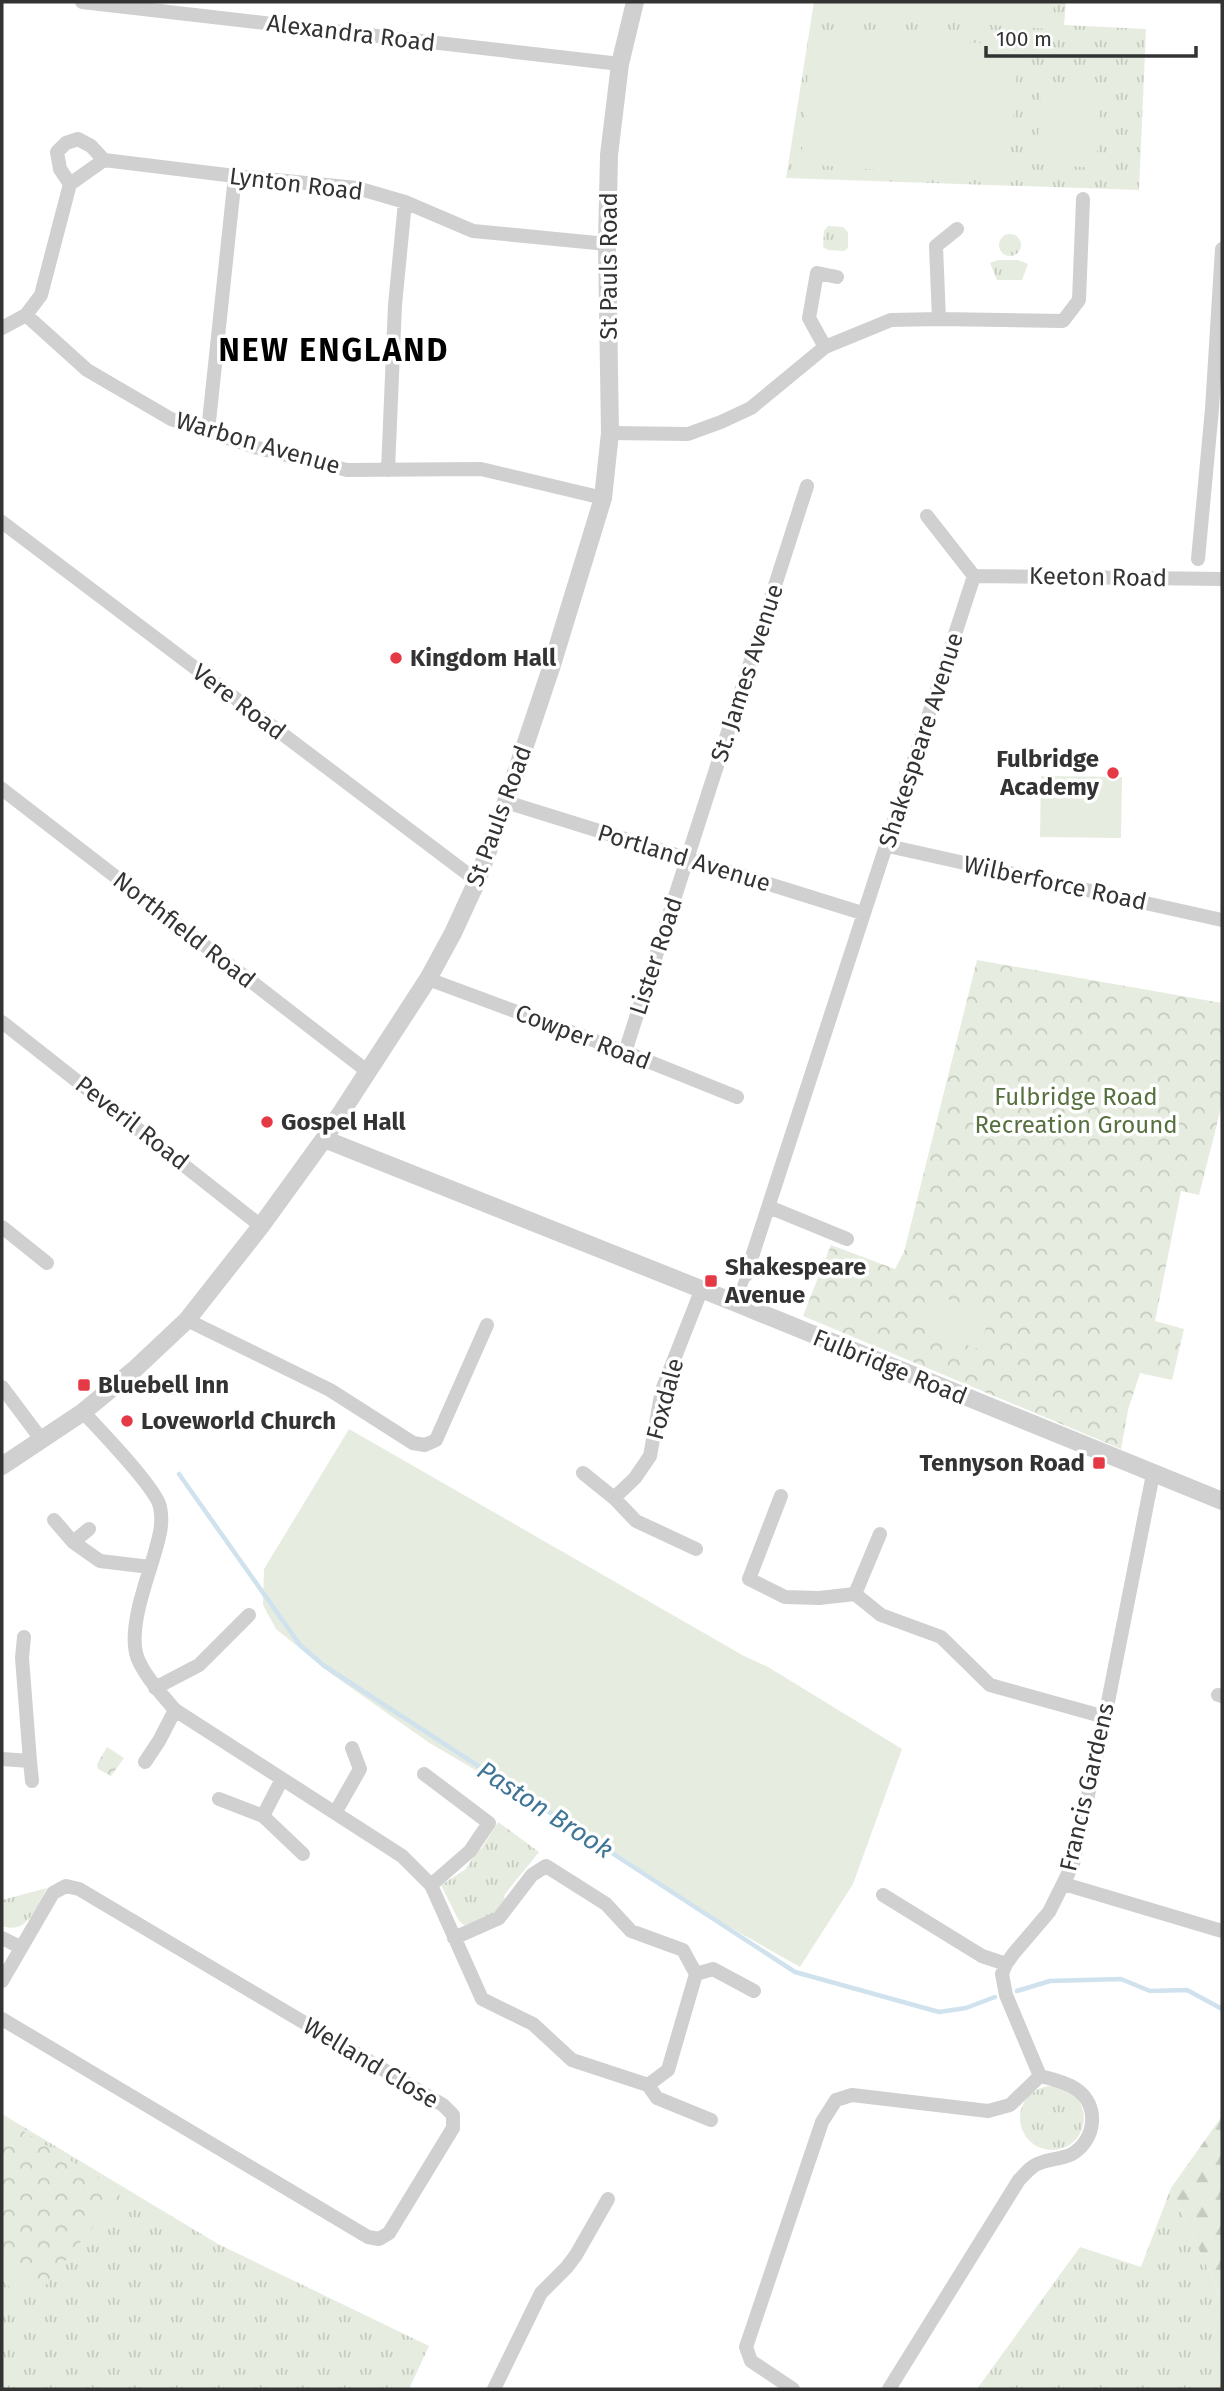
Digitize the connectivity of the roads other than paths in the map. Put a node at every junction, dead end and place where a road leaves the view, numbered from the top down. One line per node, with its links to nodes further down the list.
1 (82, 2): 2 (street, Alexandra Road)
2 (87, 2): 4 (street, Alexandra Road)
3 (635, 2): 4 (street, St Pauls Road)
4 (620, 64): 11 (street, St Pauls Road)
5 (104, 160): 6 (street, Lynton Road); 7 (street); 7 (street)
6 (235, 176): 9 (street, Lynton Road); 19 (street)
7 (70, 184): 14 (street)
8 (1083, 198): 15 (street)
9 (405, 202): 11 (street, Lynton Road); 21 (street)
10 (957, 229): 15 (street)
11 (607, 244): 20 (street, St Pauls Road)
12 (1222, 249): 18 (street)
13 (837, 277): 17 (street)
14 (26, 315): 16 (street); 19 (street, Warbon Avenue)
15 (939, 319): 17 (street)
16 (2, 328)
17 (825, 347): 20 (street)
18 (1217, 410): 26 (street)
19 (208, 431): 21 (street, Warbon Avenue)
20 (610, 433): 23 (street, St Pauls Road)
21 (388, 470): 23 (street, Warbon Avenue)
22 (807, 486): 33 (street, St. James Avenue)
23 (604, 498): 31 (street, St Pauls Road)
24 (927, 516): 27 (street)
25 (2, 522): 34 (street, Vere Road)
26 (1198, 559): 28 (street)
27 (974, 576): 28 (street, Keeton Road); 32 (street, Shakespeare Avenue)
28 (1196, 578): 29 (street, Keeton Road)
29 (1222, 579)
30 (2, 789): 40 (street, Northfield Road)
31 (506, 802): 33 (street, Portland Avenue); 34 (street, St Pauls Road)
32 (888, 846): 35 (street, Shakespeare Avenue); 36 (street, Wilberforce Road)
33 (687, 859): 35 (street, Portland Avenue); 39 (street, Lister Road)
34 (477, 881): 37 (street, St Pauls Road)
35 (862, 914): 43 (street, Shakespeare Avenue)
36 (1222, 920)
37 (428, 979): 39 (street, Cowper Road); 40 (street, St Pauls Road)
38 (2, 1022): 44 (street, Peveril Road)
39 (625, 1052): 41 (street, Cowper Road)
40 (367, 1070): 42 (street, St Pauls Road)
41 (737, 1097)
42 (324, 1139): 44 (street, St Pauls Road); 49 (street, Fulbridge Road)
43 (769, 1207): 46 (street); 48 (street, Shakespeare Avenue)
44 (261, 1226): 51 (street, St Pauls Road)
45 (2, 1227): 47 (street)
46 (847, 1239)
47 (47, 1263)
48 (746, 1275): 50 (street, Shakespeare Avenue)
49 (701, 1291): 50 (street, Fulbridge Road); 60 (street, Foxdale)
50 (736, 1303): 58 (street, Fulbridge Road)
51 (187, 1320): 52 (street); 54 (street, St Pauls Road)
52 (487, 1325)
53 (2, 1387): 55 (street)
54 (83, 1412): 55 (street, St Pauls Road); 67 (street)
55 (41, 1439): 56 (street, St Pauls Road)
56 (2, 1466)
57 (583, 1473): 60 (street)
58 (1153, 1474): 61 (street, Fulbridge Road); 73 (street, Francis Gardens)
59 (780, 1496): 68 (street)
60 (614, 1498): 66 (street)
61 (1222, 1500)
62 (54, 1520): 65 (street)
63 (89, 1529): 65 (street)
64 (880, 1534): 68 (street)
65 (74, 1542): 67 (street)
66 (696, 1549)
67 (150, 1567): 71 (street)
68 (855, 1594): 73 (street)
69 (249, 1615): 71 (street)
70 (24, 1637): 76 (street)
71 (155, 1688): 72 (street)
72 (175, 1710): 77 (street); 79 (street)
73 (1105, 1717): 85 (street, Francis Gardens)
74 (352, 1748): 82 (street)
75 (2, 1759): 76 (street)
76 (30, 1761): 80 (street)
77 (145, 1762)
78 (424, 1774): 86 (street)
79 (282, 1779): 82 (street); 83 (street)
80 (32, 1781)
81 (219, 1799): 83 (street)
82 (335, 1812): 86 (street)
83 (263, 1816): 84 (street)
84 (303, 1854)
85 (1064, 1884): 88 (street); 92 (street, Francis Gardens)
86 (431, 1885): 90 (street)
87 (883, 1895): 92 (street)
88 (1222, 1931)
89 (2, 1938): 91 (street)
90 (454, 1938): 93 (street); 98 (street)
91 (20, 1947): 94 (street, Welland Close); 96 (street, Welland Close)
92 (1006, 1964): 97 (street)
93 (696, 1974): 95 (street); 98 (street)
94 (2, 1981)
95 (754, 1991)
96 (2, 2019)
97 (1040, 2076): 102 (street); 103 (street)
98 (648, 2085): 99 (street)
99 (711, 2120)
100 (608, 2199): 101 (street)
101 (494, 2389)
102 (793, 2389)
103 (889, 2389)

